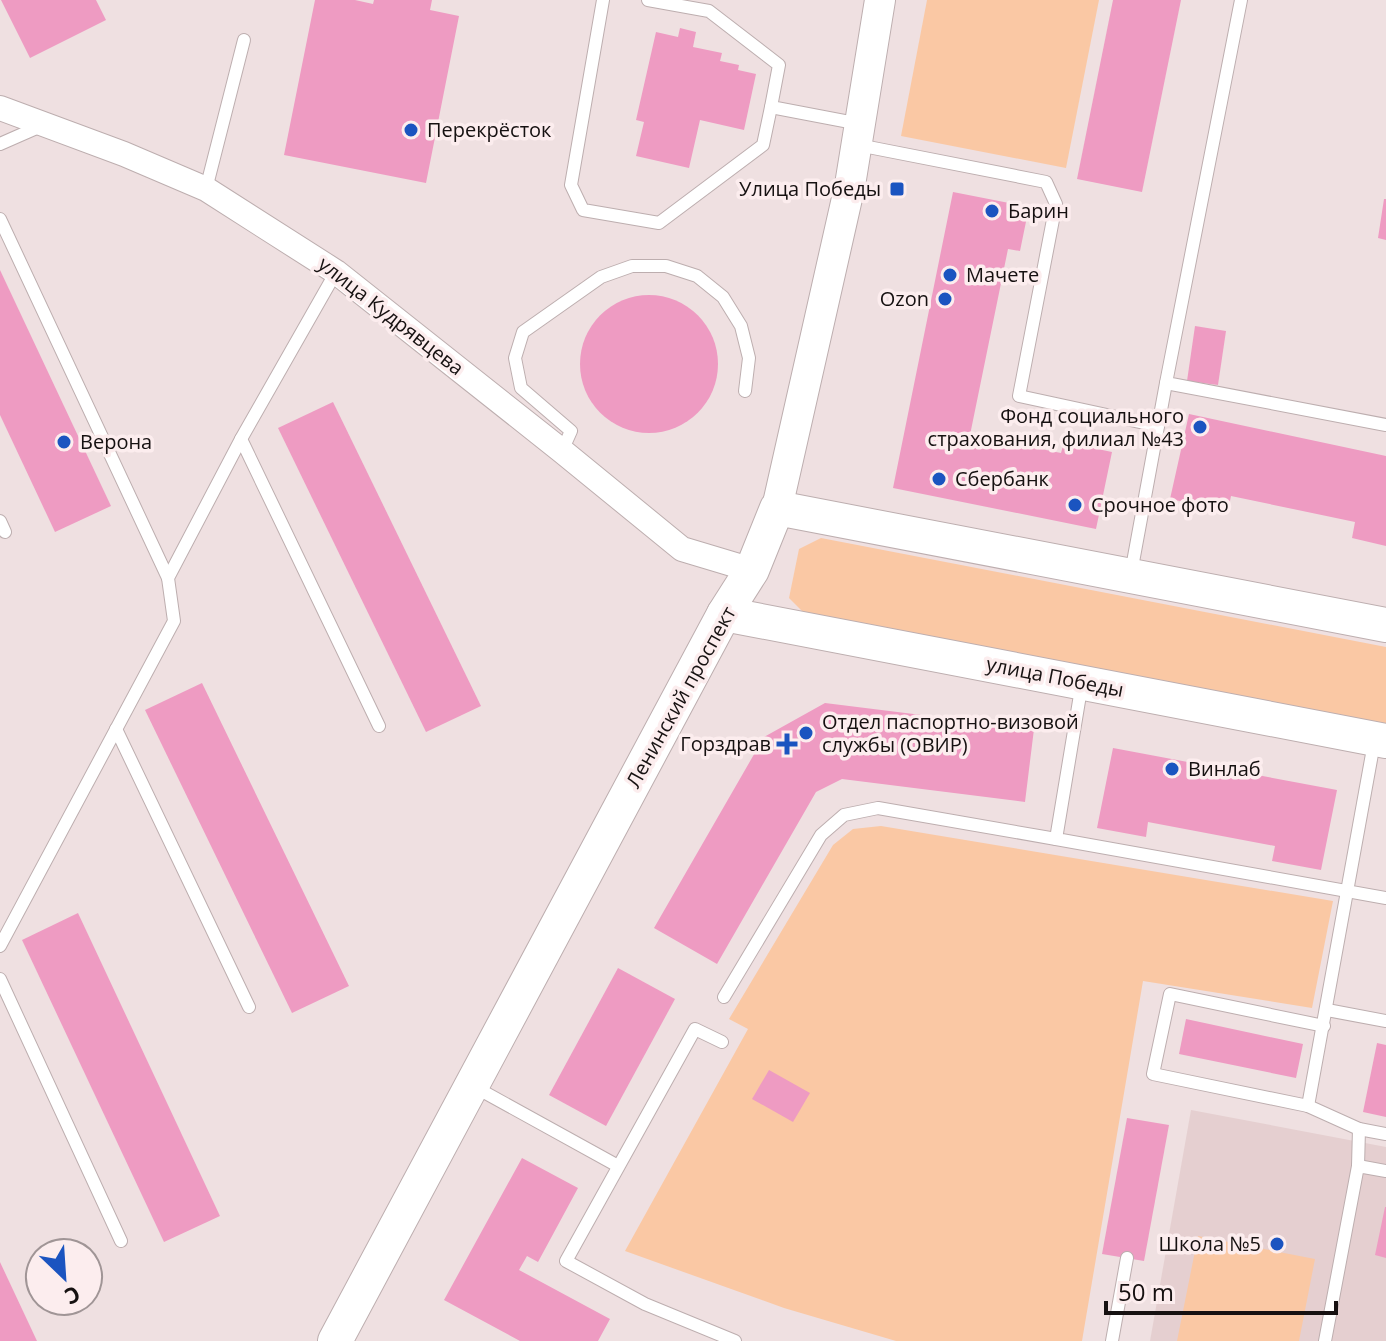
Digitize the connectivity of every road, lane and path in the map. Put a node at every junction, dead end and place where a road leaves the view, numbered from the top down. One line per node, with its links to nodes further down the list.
1 (603, 0): 6 (lane)
2 (648, 0): 6 (lane)
3 (880, 0): 9 (street, Ленинский проспект)
4 (1241, 0): 14 (lane)
5 (244, 40): 11 (lane)
6 (771, 107): 9 (lane)
7 (0, 108): 8 (street, улица Кудрявцева)
8 (45, 124): 10 (lane); 11 (street, улица Кудрявцева)
9 (858, 135): 17 (lane); 20 (street, Ленинский проспект)
10 (0, 144)
11 (206, 189): 13 (street, улица Кудрявцева)
12 (0, 219): 23 (lane)
13 (336, 272): 18 (lane); 19 (street, улица Кудрявцева)
14 (1166, 383): 16 (lane); 17 (lane)
15 (745, 391): 19 (lane)
16 (1386, 425)
17 (1158, 426): 22 (lane)
18 (241, 439): 23 (lane); 27 (lane)
19 (562, 451): 21 (street, улица Кудрявцева)
20 (777, 508): 21 (main road, Ленинский проспект); 22 (main road)
21 (752, 570): 24 (main road, Ленинский проспект)
22 (1130, 576): 25 (main road)
23 (168, 578): 28 (lane)
24 (724, 614): 26 (main road, улица Победы); 41 (main road, Ленинский проспект)
25 (1386, 625)
26 (1082, 682): 29 (main road, улица Победы); 30 (lane)
27 (379, 726)
28 (116, 729): 33 (lane); 36 (lane)
29 (1380, 740): 31 (lane)
30 (1056, 839): 31 (lane); 35 (lane)
31 (1348, 890): 32 (lane); 37 (lane)
32 (1386, 898)
33 (0, 946)
34 (0, 979): 48 (lane)
35 (724, 997)
36 (249, 1007)
37 (1327, 1010): 38 (lane); 39 (lane)
38 (1386, 1021)
39 (1324, 1026): 42 (lane); 42 (lane)
40 (722, 1042): 45 (lane)
41 (472, 1085): 45 (lane); 50 (main road, Ленинский проспект)
42 (1308, 1106): 43 (lane)
43 (1359, 1129): 44 (lane); 46 (lane)
44 (1386, 1134)
45 (618, 1166): 51 (lane)
46 (1358, 1166): 47 (lane); 53 (lane)
47 (1386, 1171)
48 (121, 1241)
49 (1127, 1258): 52 (lane)
50 (335, 1341)
51 (735, 1341)
52 (1112, 1341)
53 (1325, 1341)

